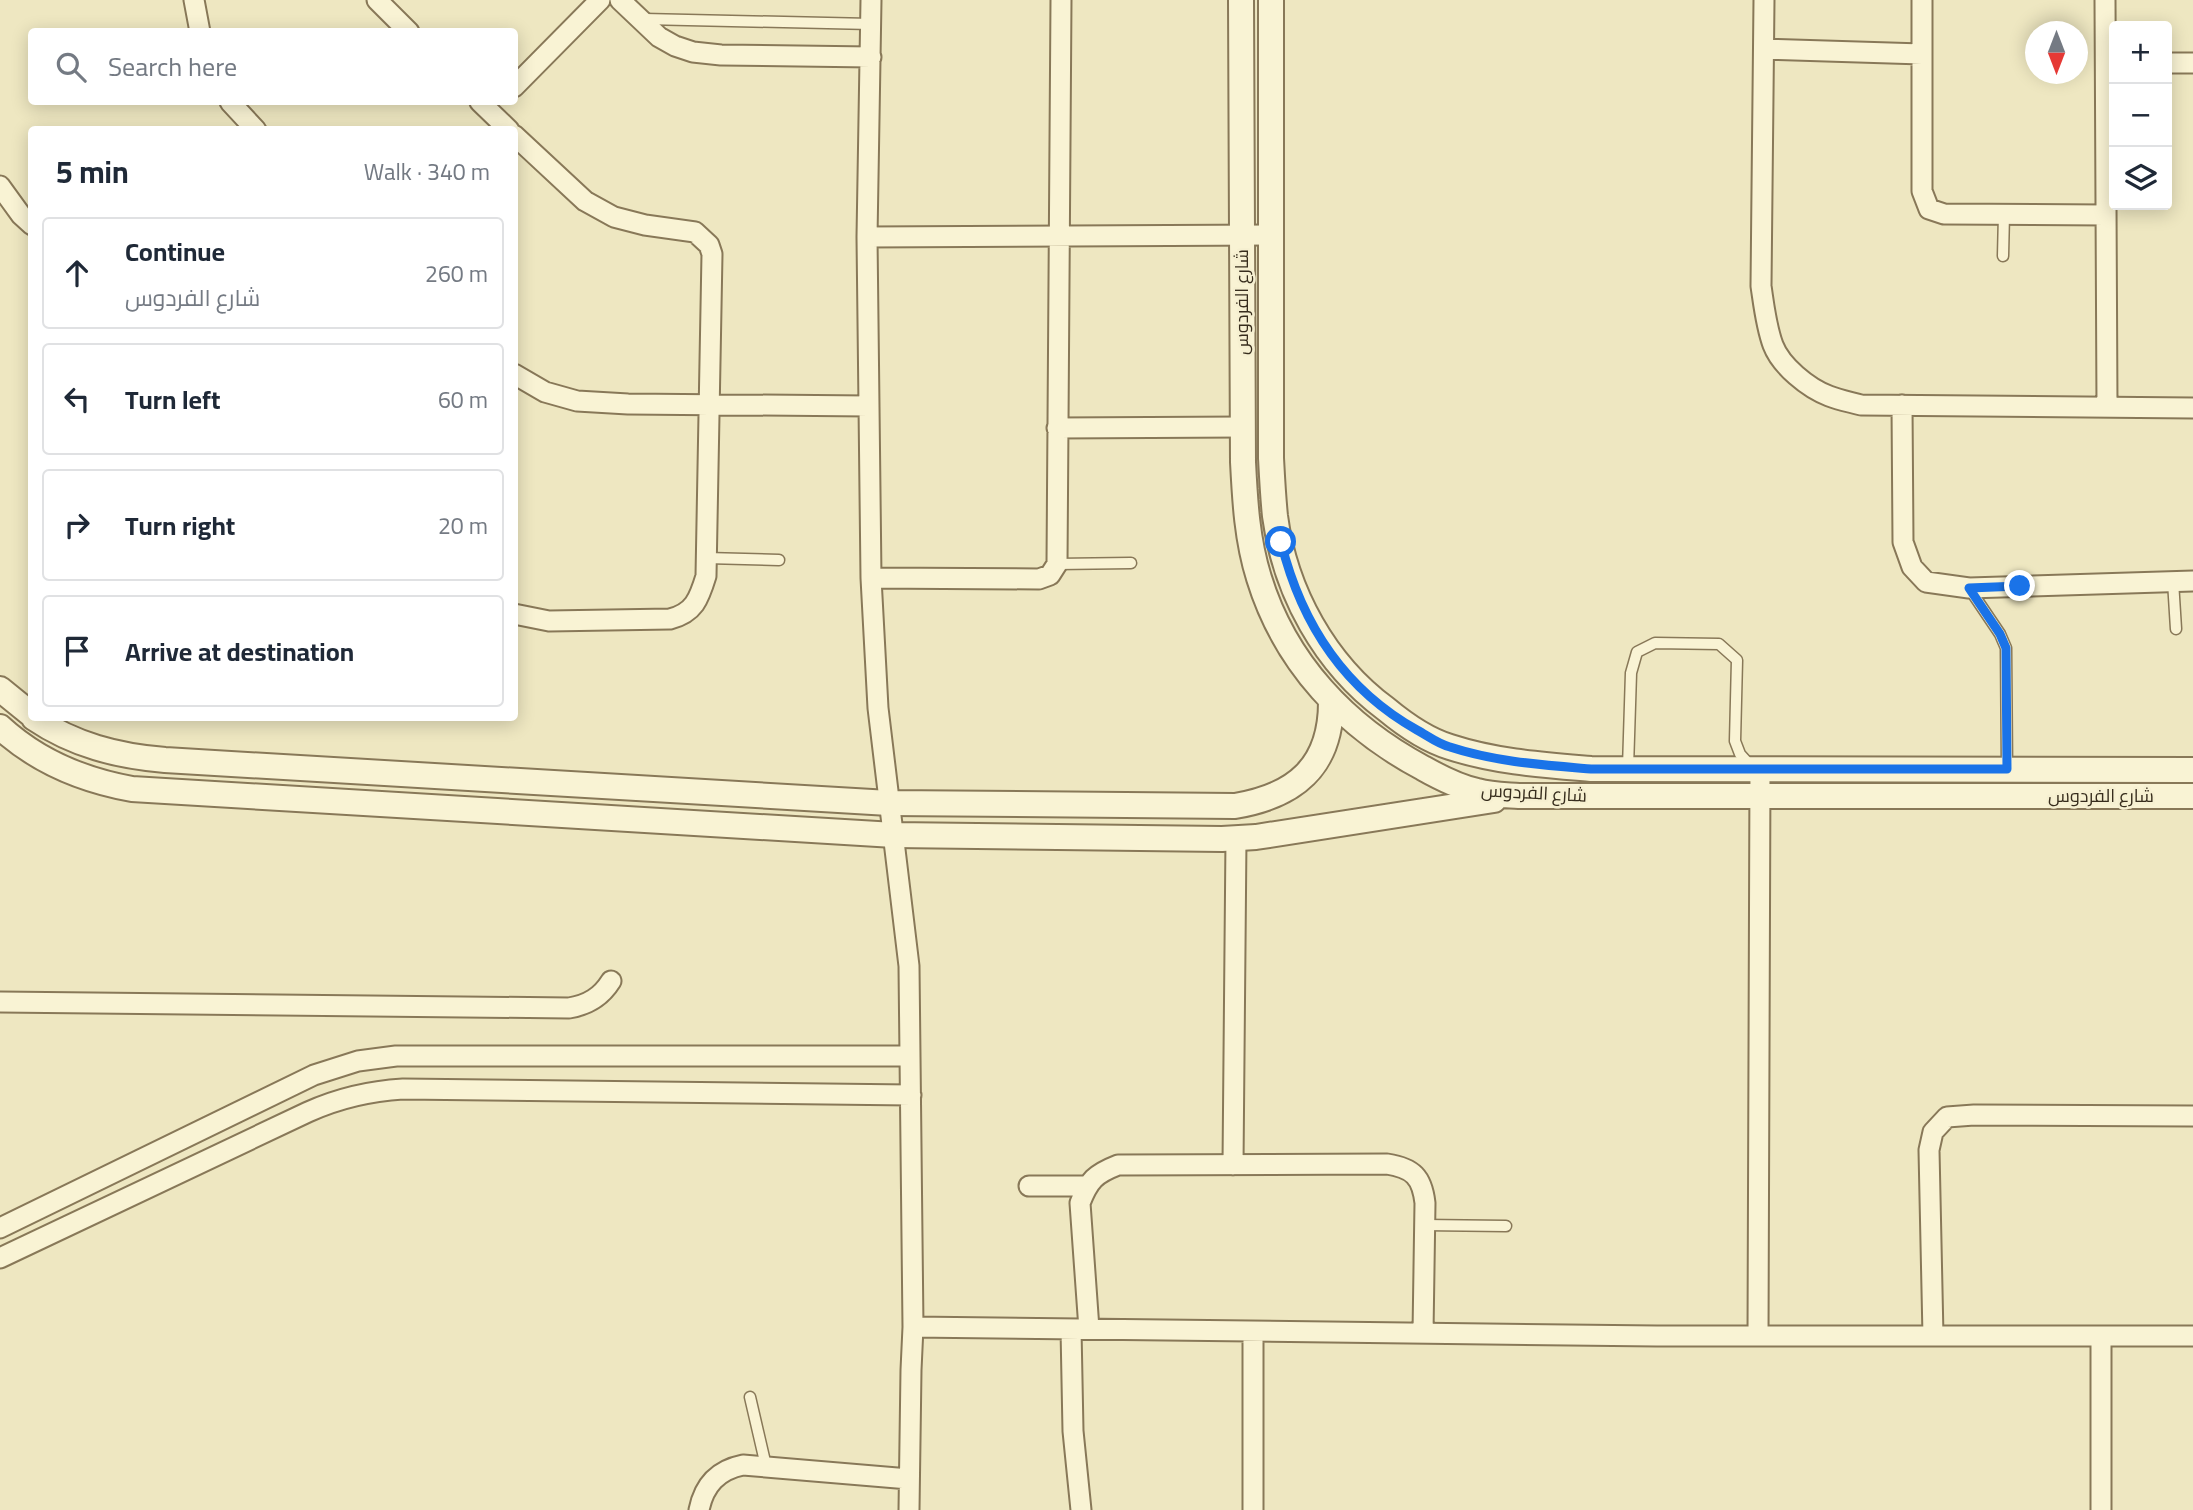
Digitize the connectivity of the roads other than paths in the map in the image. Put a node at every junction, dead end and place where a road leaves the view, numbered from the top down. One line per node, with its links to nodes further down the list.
1 (194, 0): 14 (street)
2 (377, 0): 15 (street)
3 (600, 0): 22 (street)
4 (620, 0): 12 (street)
5 (871, 0): 13 (street)
6 (1061, 0): 34 (street)
7 (1241, 0): 32 (street, شارع الفردوس)
8 (1271, 0): 33 (street, شارع الفردوس)
9 (1764, 0): 16 (street)
10 (1922, 0): 17 (street)
11 (2105, 0): 19 (street)
12 (639, 19): 13 (lane); 18 (street)
13 (871, 24): 18 (street)
14 (199, 28)
15 (405, 28)
16 (1764, 49): 17 (street); 39 (street)
17 (1922, 54): 29 (street)
18 (871, 57): 35 (street)
19 (2109, 63): 30 (street)
20 (2172, 63): 21 (street)
21 (2193, 63)
22 (518, 83)
23 (233, 105): 25 (street)
24 (490, 105): 26 (street)
25 (252, 126)
26 (506, 126)
27 (518, 139): 38 (street)
28 (0, 186): 31 (street)
29 (2004, 214): 30 (street); 36 (lane)
30 (2106, 215): 41 (street)
31 (28, 221)
32 (1242, 234): 33 (street); 34 (street); 43 (street, شارع الفردوس)
33 (1271, 235): 59 (street, شارع الفردوس)
34 (1058, 236): 35 (street); 44 (street)
35 (867, 237): 40 (street)
36 (2003, 256)
37 (518, 376): 38 (street)
38 (708, 404): 40 (street); 45 (street)
39 (1902, 405): 41 (street); 51 (street)
40 (869, 406): 49 (street)
41 (2107, 407): 42 (street)
42 (2193, 408)
43 (1243, 426): 44 (street); 55 (street, شارع الفردوس)
44 (1057, 428): 48 (street)
45 (706, 558): 46 (lane); 52 (street)
46 (779, 560)
47 (1131, 564): 48 (lane)
48 (1057, 565): 49 (street)
49 (871, 578): 66 (street)
50 (2183, 581): 51 (street); 53 (lane)
51 (1969, 588): 61 (lane)
52 (518, 615)
53 (2176, 629)
54 (0, 689): 56 (street)
55 (1331, 702): 63 (street, شارع الفردوس); 66 (street)
56 (28, 712)
57 (42, 721): 66 (street)
58 (0, 727): 67 (street)
59 (1628, 769): 60 (street, شارع الفردوس); 60 (lane)
60 (1760, 769): 61 (street, شارع الفردوس); 65 (street)
61 (2007, 769): 62 (street, شارع الفردوس)
62 (2193, 770)
63 (1519, 796): 65 (street, شارع الفردوس); 68 (street)
64 (2193, 796): 65 (street, شارع الفردوس)
65 (1761, 797): 86 (street)
66 (889, 803): 67 (street)
67 (894, 835): 68 (street); 71 (street)
68 (1236, 838): 74 (street)
69 (611, 981): 70 (street)
70 (0, 1002)
71 (910, 1056): 72 (street); 77 (street)
72 (911, 1094): 80 (street); 82 (street)
73 (2193, 1116): 87 (street)
74 (1233, 1165): 76 (street); 78 (street)
75 (1029, 1186): 76 (street)
76 (1087, 1186): 83 (street)
77 (2, 1222): 80 (street)
78 (1424, 1225): 79 (lane); 85 (street)
79 (1506, 1226)
80 (18, 1249): 81 (street)
81 (0, 1258)
82 (913, 1327): 83 (street); 92 (street)
83 (1080, 1329): 84 (street); 95 (street)
84 (1253, 1332): 85 (street); 96 (street)
85 (1423, 1333): 86 (street)
86 (1758, 1336): 87 (street)
87 (1933, 1336): 88 (street)
88 (2101, 1336): 89 (street); 97 (street)
89 (2193, 1336)
90 (750, 1397): 91 (lane)
91 (766, 1466): 92 (street); 93 (street)
92 (909, 1479): 94 (street)
93 (699, 1510)
94 (909, 1510)
95 (1081, 1510)
96 (1253, 1510)
97 (2101, 1510)

